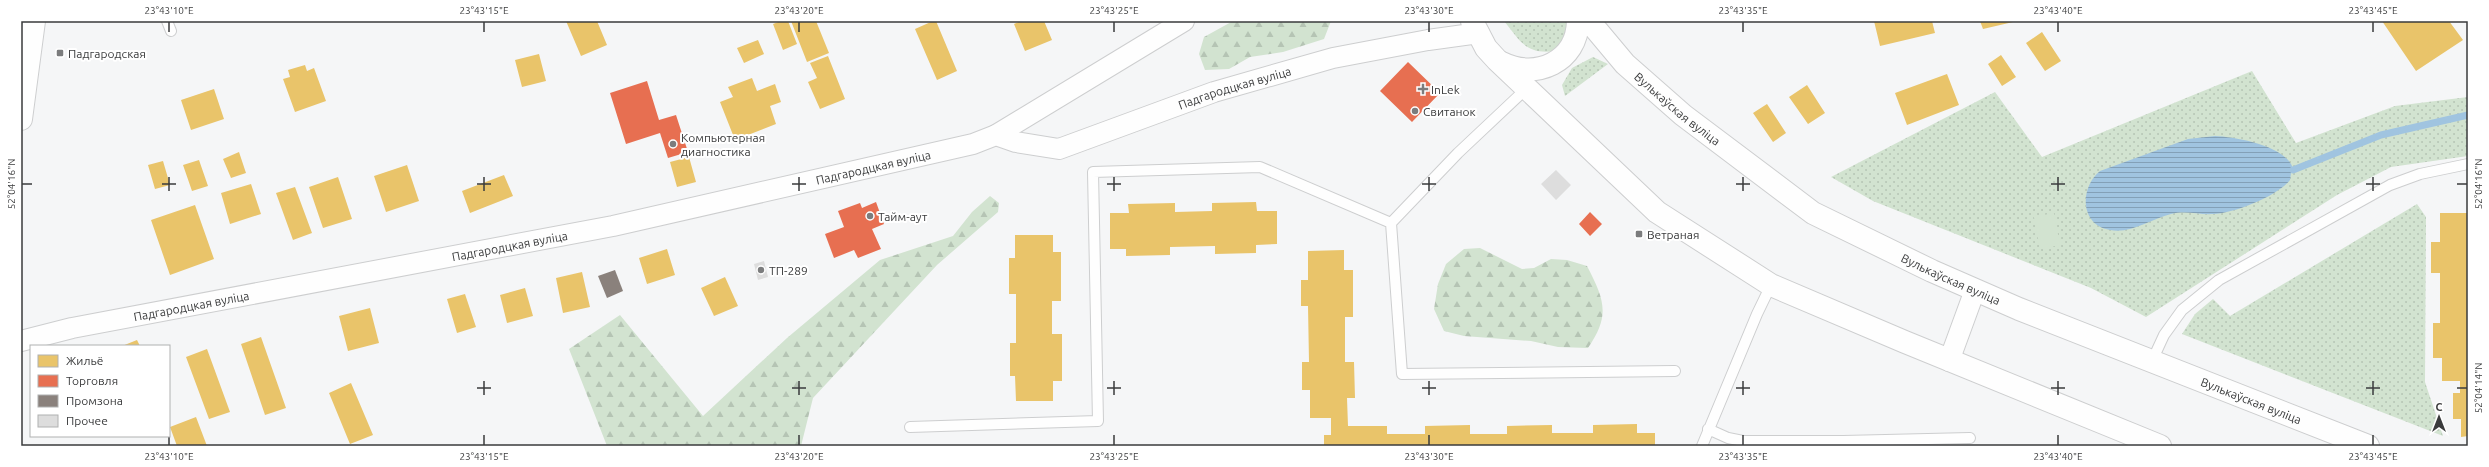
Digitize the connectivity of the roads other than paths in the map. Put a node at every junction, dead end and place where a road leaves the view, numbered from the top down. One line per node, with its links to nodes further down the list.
1 (34, 21): 10 (street)
2 (168, 21): 7 (lane)
3 (1184, 21): 11 (street, Падгародцкая вуліца)
4 (1578, 21): 8 (street)
5 (1589, 21): 15 (street, Вулькаўская вуліца)
6 (1476, 25): 8 (street); 11 (street, Падгародцкая вуліца)
7 (171, 31)
8 (1497, 60): 9 (street)
9 (1526, 89): 13 (lane); 14 (street)
10 (21, 119)
11 (996, 135): 16 (street, Падгародцкая вуліца)
12 (2468, 164): 18 (lane)
13 (1391, 223): 19 (lane); 20 (lane)
14 (1771, 285): 17 (street); 21 (lane)
15 (1975, 290): 17 (street); 18 (street, Вулькаўская вуліца)
16 (21, 341)
17 (1949, 360): 25 (street)
18 (2152, 361): 26 (street, Вулькаўская вуліца)
19 (1675, 371)
20 (910, 427)
21 (1708, 429): 23 (lane); 24 (lane)
22 (1970, 438): 23 (lane)
23 (1843, 443)
24 (1702, 446)
25 (2160, 446)
26 (2368, 446)

